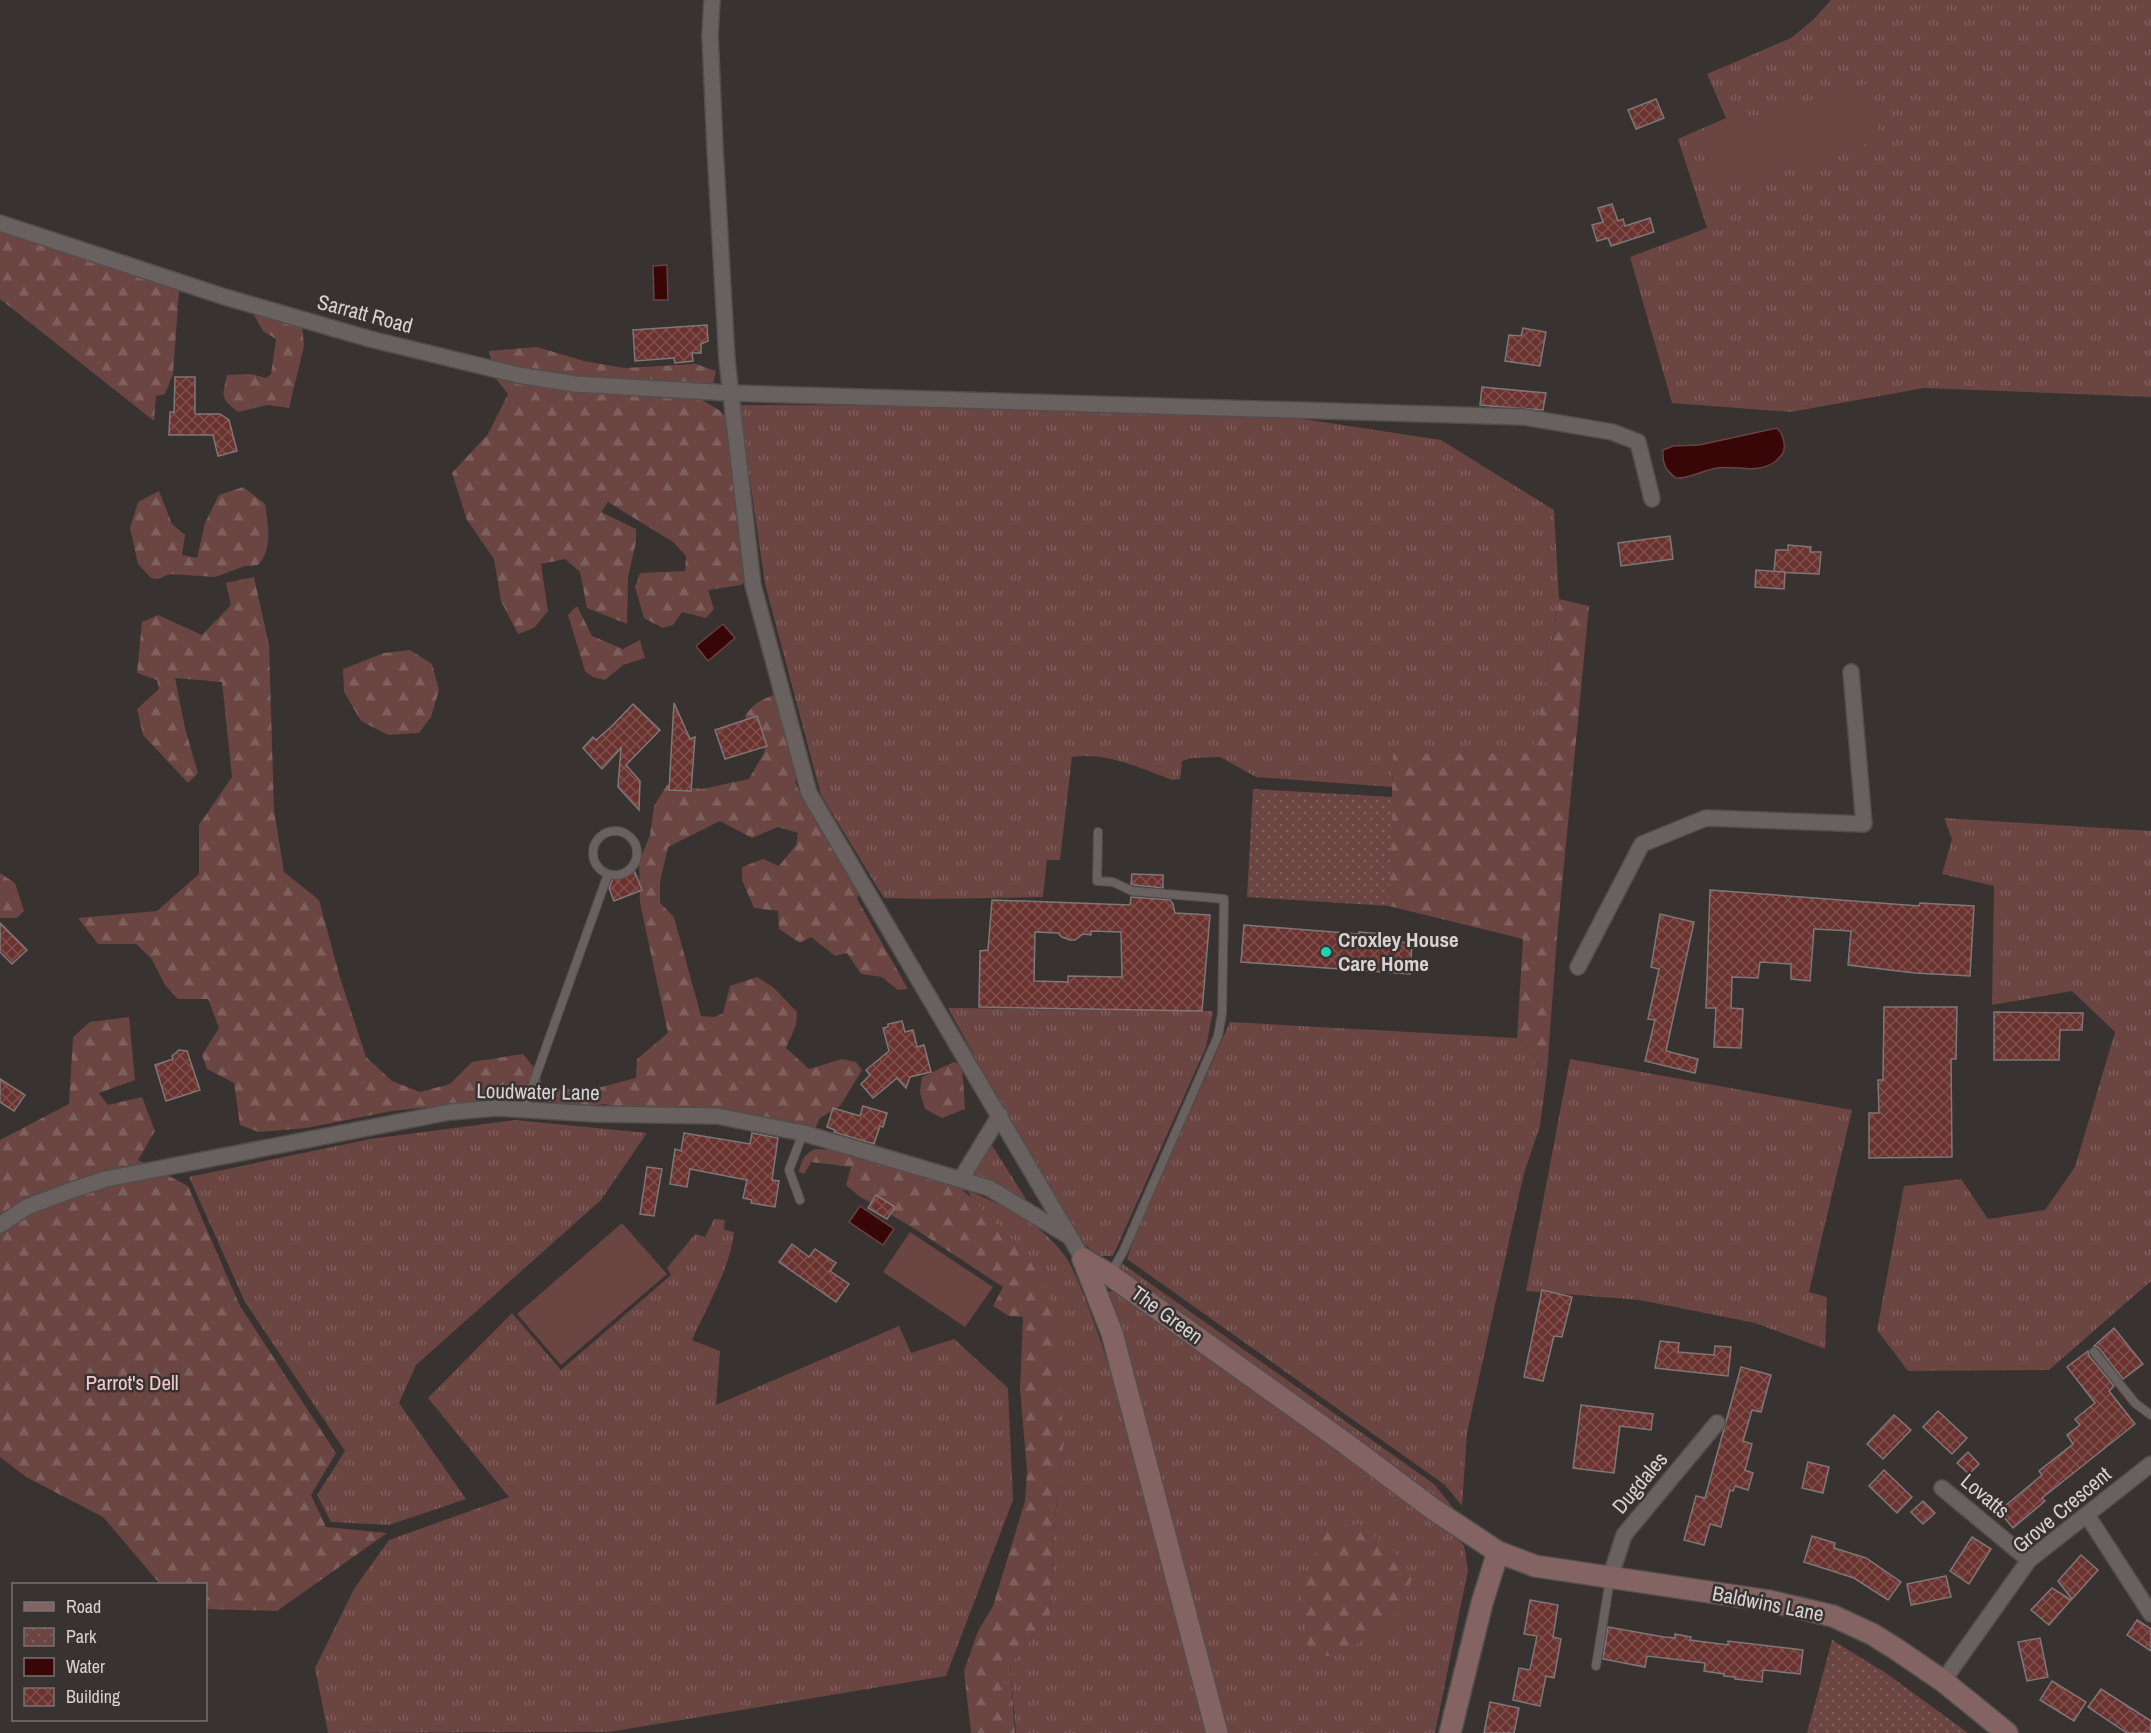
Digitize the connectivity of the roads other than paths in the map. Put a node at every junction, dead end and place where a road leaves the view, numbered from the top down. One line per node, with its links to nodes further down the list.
1 (712, 0): 3 (street)
2 (0, 223): 3 (street, Sarratt Road)
3 (730, 393): 4 (street, Sarratt Road); 10 (street)
4 (1652, 499)
5 (1851, 672): 8 (street)
6 (1098, 832): 17 (lane)
7 (608, 874): 7 (lane); 9 (lane)
8 (1578, 967)
9 (524, 1109): 11 (street, Loudwater Lane); 14 (street, Loudwater Lane)
10 (1000, 1116): 12 (street); 15 (street)
11 (803, 1133): 12 (street, Loudwater Lane); 13 (lane)
12 (961, 1179): 15 (street, Loudwater Lane)
13 (800, 1200)
14 (0, 1225)
15 (1069, 1236): 16 (street)
16 (1083, 1259): 17 (street, The Green); 30 (street, The Green)
17 (1110, 1275): 24 (street, The Green)
18 (2094, 1352): 19 (lane)
19 (2151, 1415)
20 (1717, 1423): 26 (street, Dugdales)
21 (2151, 1464): 23 (street, Grove Crescent)
22 (1942, 1488): 25 (street, Lovatts)
23 (2087, 1515): 25 (street, Grove Crescent); 27 (street)
24 (1498, 1552): 26 (street, Baldwins Lane); 31 (street)
25 (2029, 1560): 29 (street, Grove Crescent)
26 (1610, 1578): 28 (lane); 29 (street, Baldwins Lane)
27 (2151, 1614)
28 (1596, 1666)
29 (1943, 1681): 32 (street, Baldwins Lane)
30 (1217, 1733)
31 (1450, 1733)
32 (2007, 1733)

